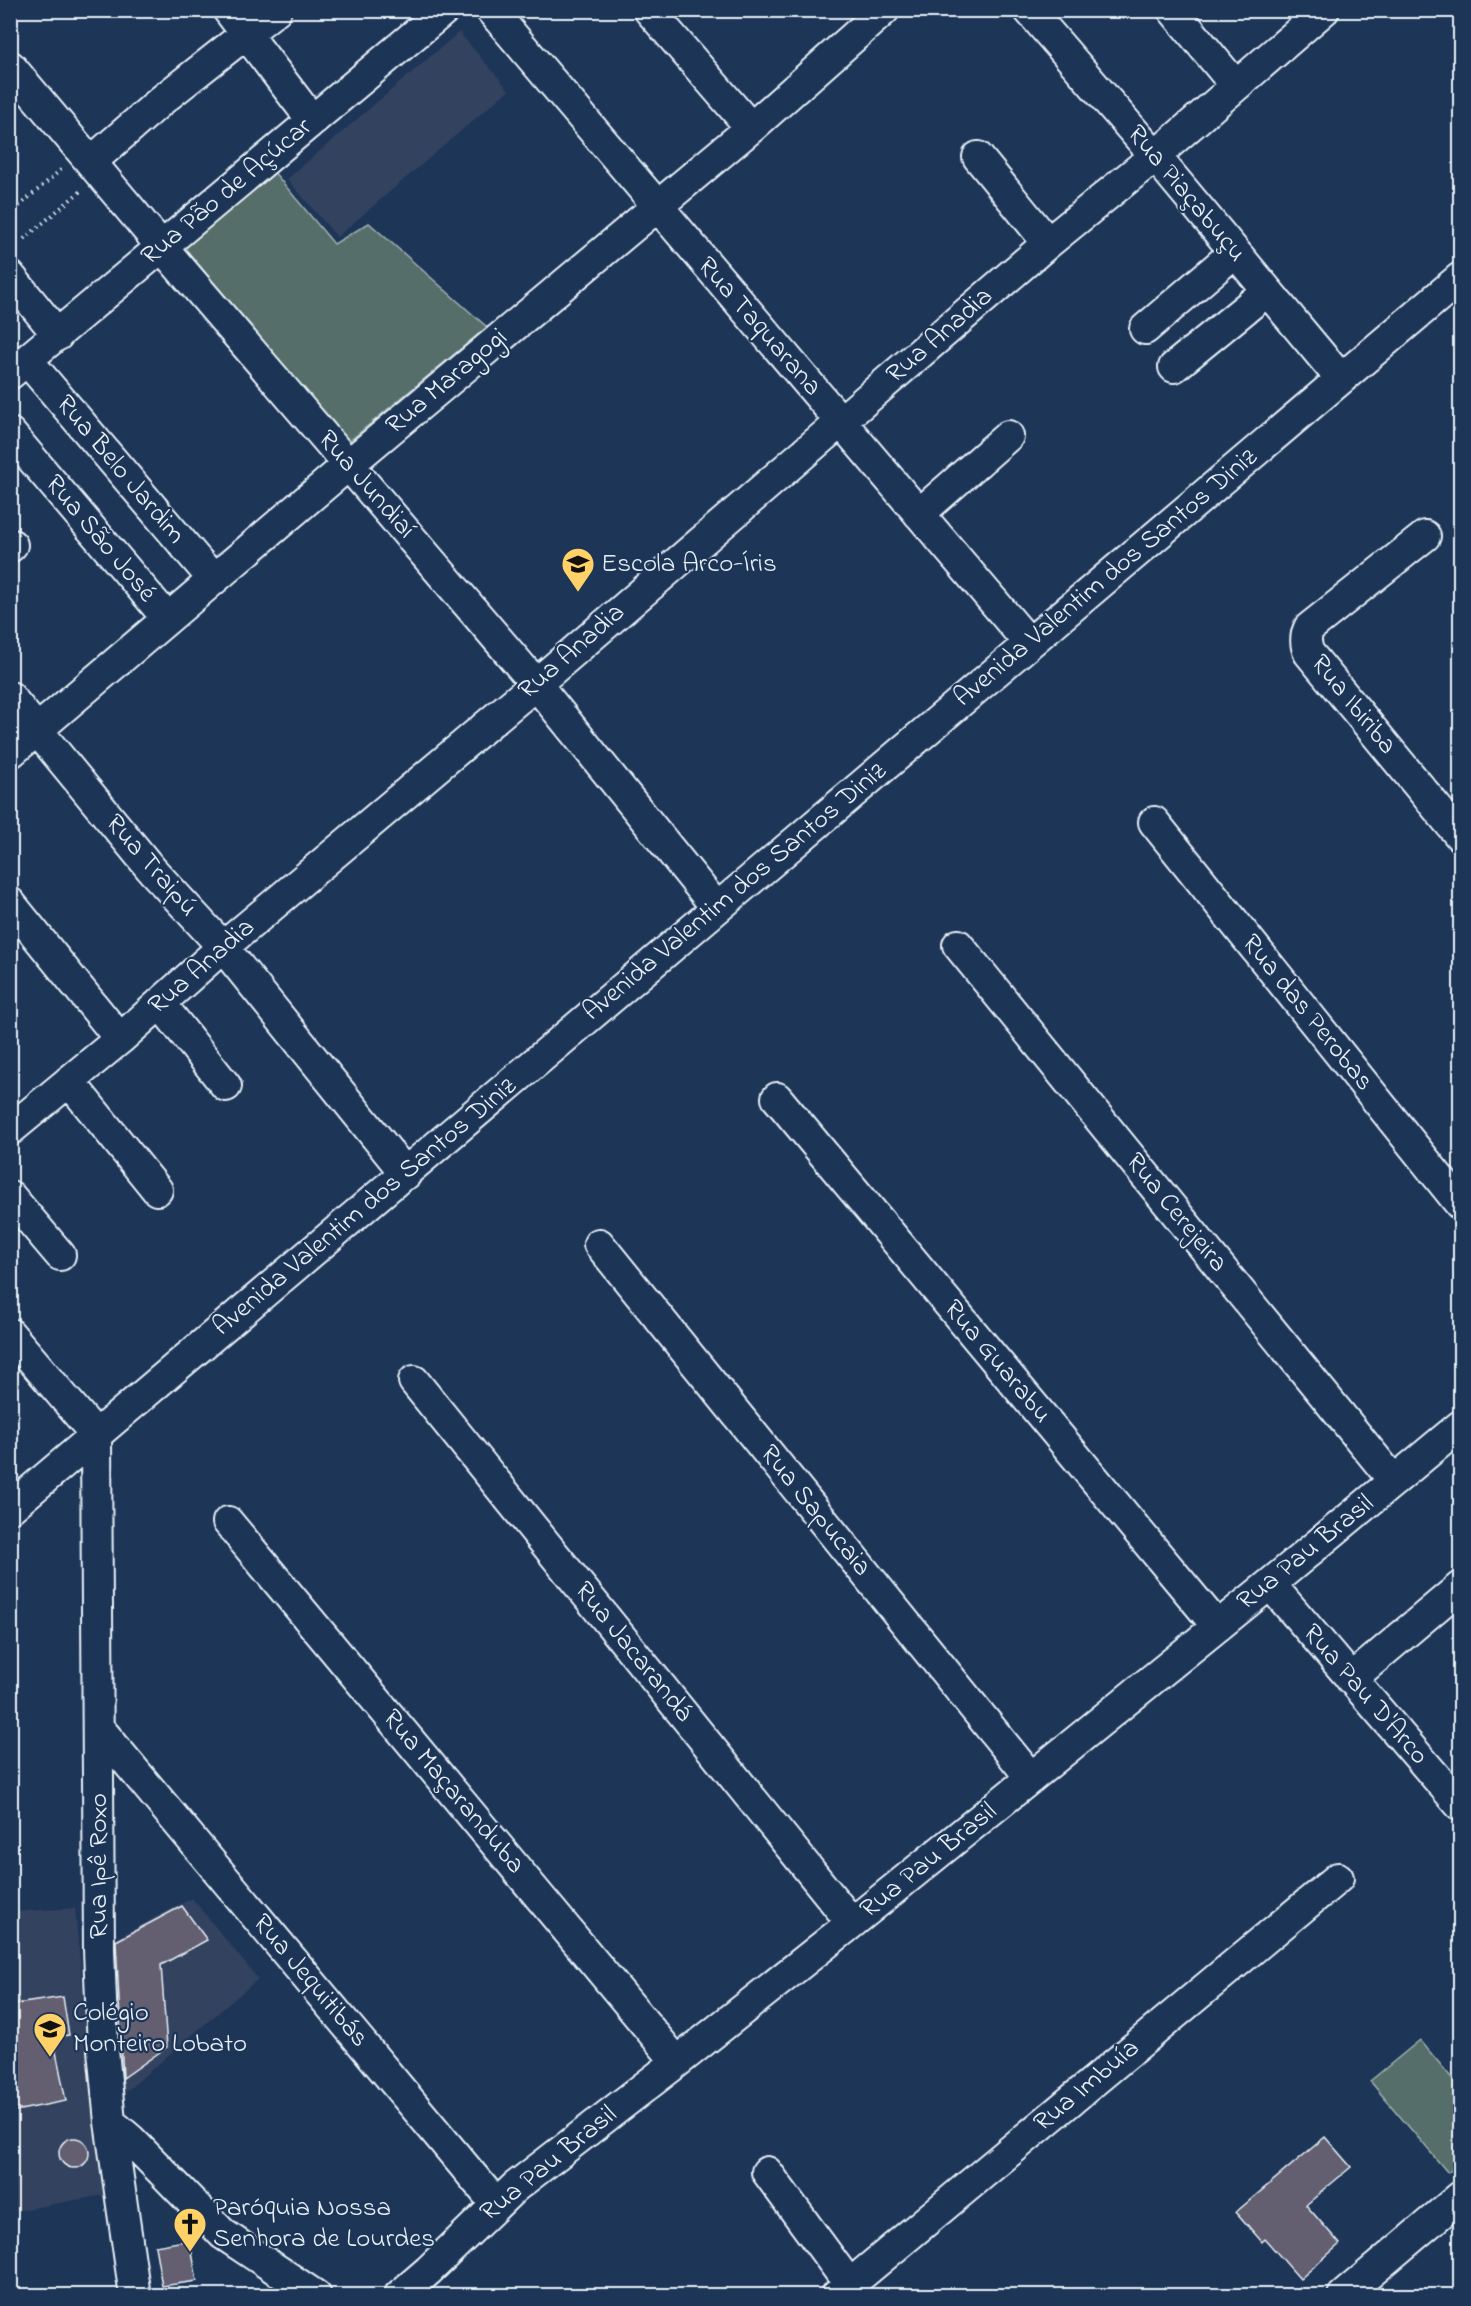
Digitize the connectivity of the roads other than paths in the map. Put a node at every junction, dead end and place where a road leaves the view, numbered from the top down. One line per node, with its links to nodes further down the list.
1 (228, 10): 10 (street)
2 (276, 10): 10 (street)
3 (444, 10): 13 (street, Rua Pão de Açúcar)
4 (491, 10): 18 (street, Rua Taquarana)
5 (649, 10): 14 (street)
6 (884, 10): 14 (street, Rua Maragogi)
7 (1029, 10): 15 (street, Rua Piaçabuçu)
8 (1173, 10): 12 (street)
9 (1324, 10): 12 (street, Rua Anadia)
10 (247, 34): 13 (street); 17 (street)
11 (10, 66): 17 (street, Rua Jundiaí)
12 (1236, 86): 15 (street, Rua Anadia)
13 (312, 120): 20 (street, Rua Pão de Açúcar)
14 (751, 128): 18 (street, Rua Maragogi)
15 (1155, 156): 19 (street, Rua Anadia); 21 (street, Rua Piaçabuçu)
16 (978, 157): 19 (street)
17 (92, 162): 20 (street, Rua Jundiaí)
18 (657, 207): 30 (street, Rua Taquarana); 33 (street, Rua Maragogi)
19 (1048, 243): 30 (street, Rua Anadia)
20 (162, 247): 26 (street, Rua Pão de Açúcar); 33 (street, Rua Jundiaí)
21 (1235, 252): 24 (street, Rua Piaçabuçu); 25 (street)
22 (10, 276): 26 (street)
23 (1461, 278): 29 (street, Avenida Valentim dos Santos Diniz)
24 (1267, 291): 28 (street); 29 (street, Rua Piaçabuçu)
25 (1145, 329)
26 (58, 335): 27 (street, Rua Pão de Açúcar)
27 (19, 367): 36 (street, Rua Belo Jardim)
28 (1174, 367)
29 (1341, 379): 38 (street, Avenida Valentim dos Santos Diniz)
30 (840, 421): 34 (street, Rua Taquarana); 39 (street, Rua Anadia)
31 (10, 433): 37 (street, Rua São José)
32 (1008, 436): 34 (street)
33 (348, 465): 36 (street, Rua Maragogi); 39 (street, Rua Jundiaí)
34 (919, 514): 38 (street, Rua Taquarana)
35 (1425, 536): 43 (street, Rua Ibiriba)
36 (213, 579): 37 (street, Rua Maragogi)
37 (167, 618): 41 (street, Rua Maragogi)
38 (1028, 642): 47 (street, Avenida Valentim dos Santos Diniz)
39 (536, 684): 47 (street, Rua Jundiaí); 49 (street, Rua Anadia)
40 (10, 697): 41 (street, Rua Traipú)
41 (38, 729): 42 (street, Rua Maragogi); 49 (street, Rua Traipú)
42 (10, 753)
43 (1451, 805): 45 (street, Rua Ibiriba)
44 (1154, 822): 59 (street, Rua das Perobas)
45 (1461, 836)
46 (10, 903): 51 (street)
47 (717, 908): 56 (street, Avenida Valentim dos Santos Diniz)
48 (958, 945): 66 (street, Rua Cerejeira)
49 (223, 947): 50 (street, Rua Anadia); 56 (street, Rua Traipú)
50 (160, 1003): 51 (street, Rua Anadia); 53 (street)
51 (120, 1039): 52 (street, Rua Anadia)
52 (69, 1081): 55 (street, Rua Anadia); 57 (street)
53 (226, 1086)
54 (777, 1098): 71 (street, Rua Guarabu)
55 (10, 1130)
56 (406, 1174): 65 (street, Avenida Valentim dos Santos Diniz)
57 (157, 1190)
58 (10, 1196): 61 (street)
59 (1461, 1204)
60 (599, 1244): 74 (street, Rua Sapucaia)
61 (60, 1255)
62 (10, 1334): 65 (street)
63 (414, 1381): 77 (street, Rua Jacarandá)
64 (1461, 1426): 66 (street, Rua Pau Brasil)
65 (96, 1434): 67 (street, Avenida Valentim dos Santos Diniz); 73 (street, Rua Jequitibás)
66 (1394, 1481): 69 (street, Rua Pau Brasil)
67 (10, 1508)
68 (228, 1522): 78 (street, Rua Maçaranduba)
69 (1270, 1584): 71 (street, Rua Pau Brasil); 72 (street, Rua Pau D'Arco)
70 (1461, 1587): 72 (street)
71 (1217, 1626): 74 (street, Rua Pau Brasil)
72 (1351, 1678): 75 (street, Rua Pau D'Arco)
73 (111, 1760): 79 (street, Rua Ipê Roxo); 82 (street, Rua Jequitibás)
74 (1031, 1778): 77 (street, Rua Pau Brasil)
75 (1461, 1805)
76 (1338, 1878): 83 (street, Rua Imbuía)
77 (852, 1923): 78 (street, Rua Pau Brasil)
78 (677, 2062): 82 (street, Rua Pau Brasil)
79 (110, 2122): 84 (street, Rua Ipê Roxo); 85 (street)
80 (768, 2172): 83 (street)
81 (1461, 2197): 87 (street)
82 (496, 2204): 86 (street, Rua Pau Brasil)
83 (843, 2290)
84 (135, 2295)
85 (316, 2295)
86 (399, 2295)
87 (1343, 2295)

